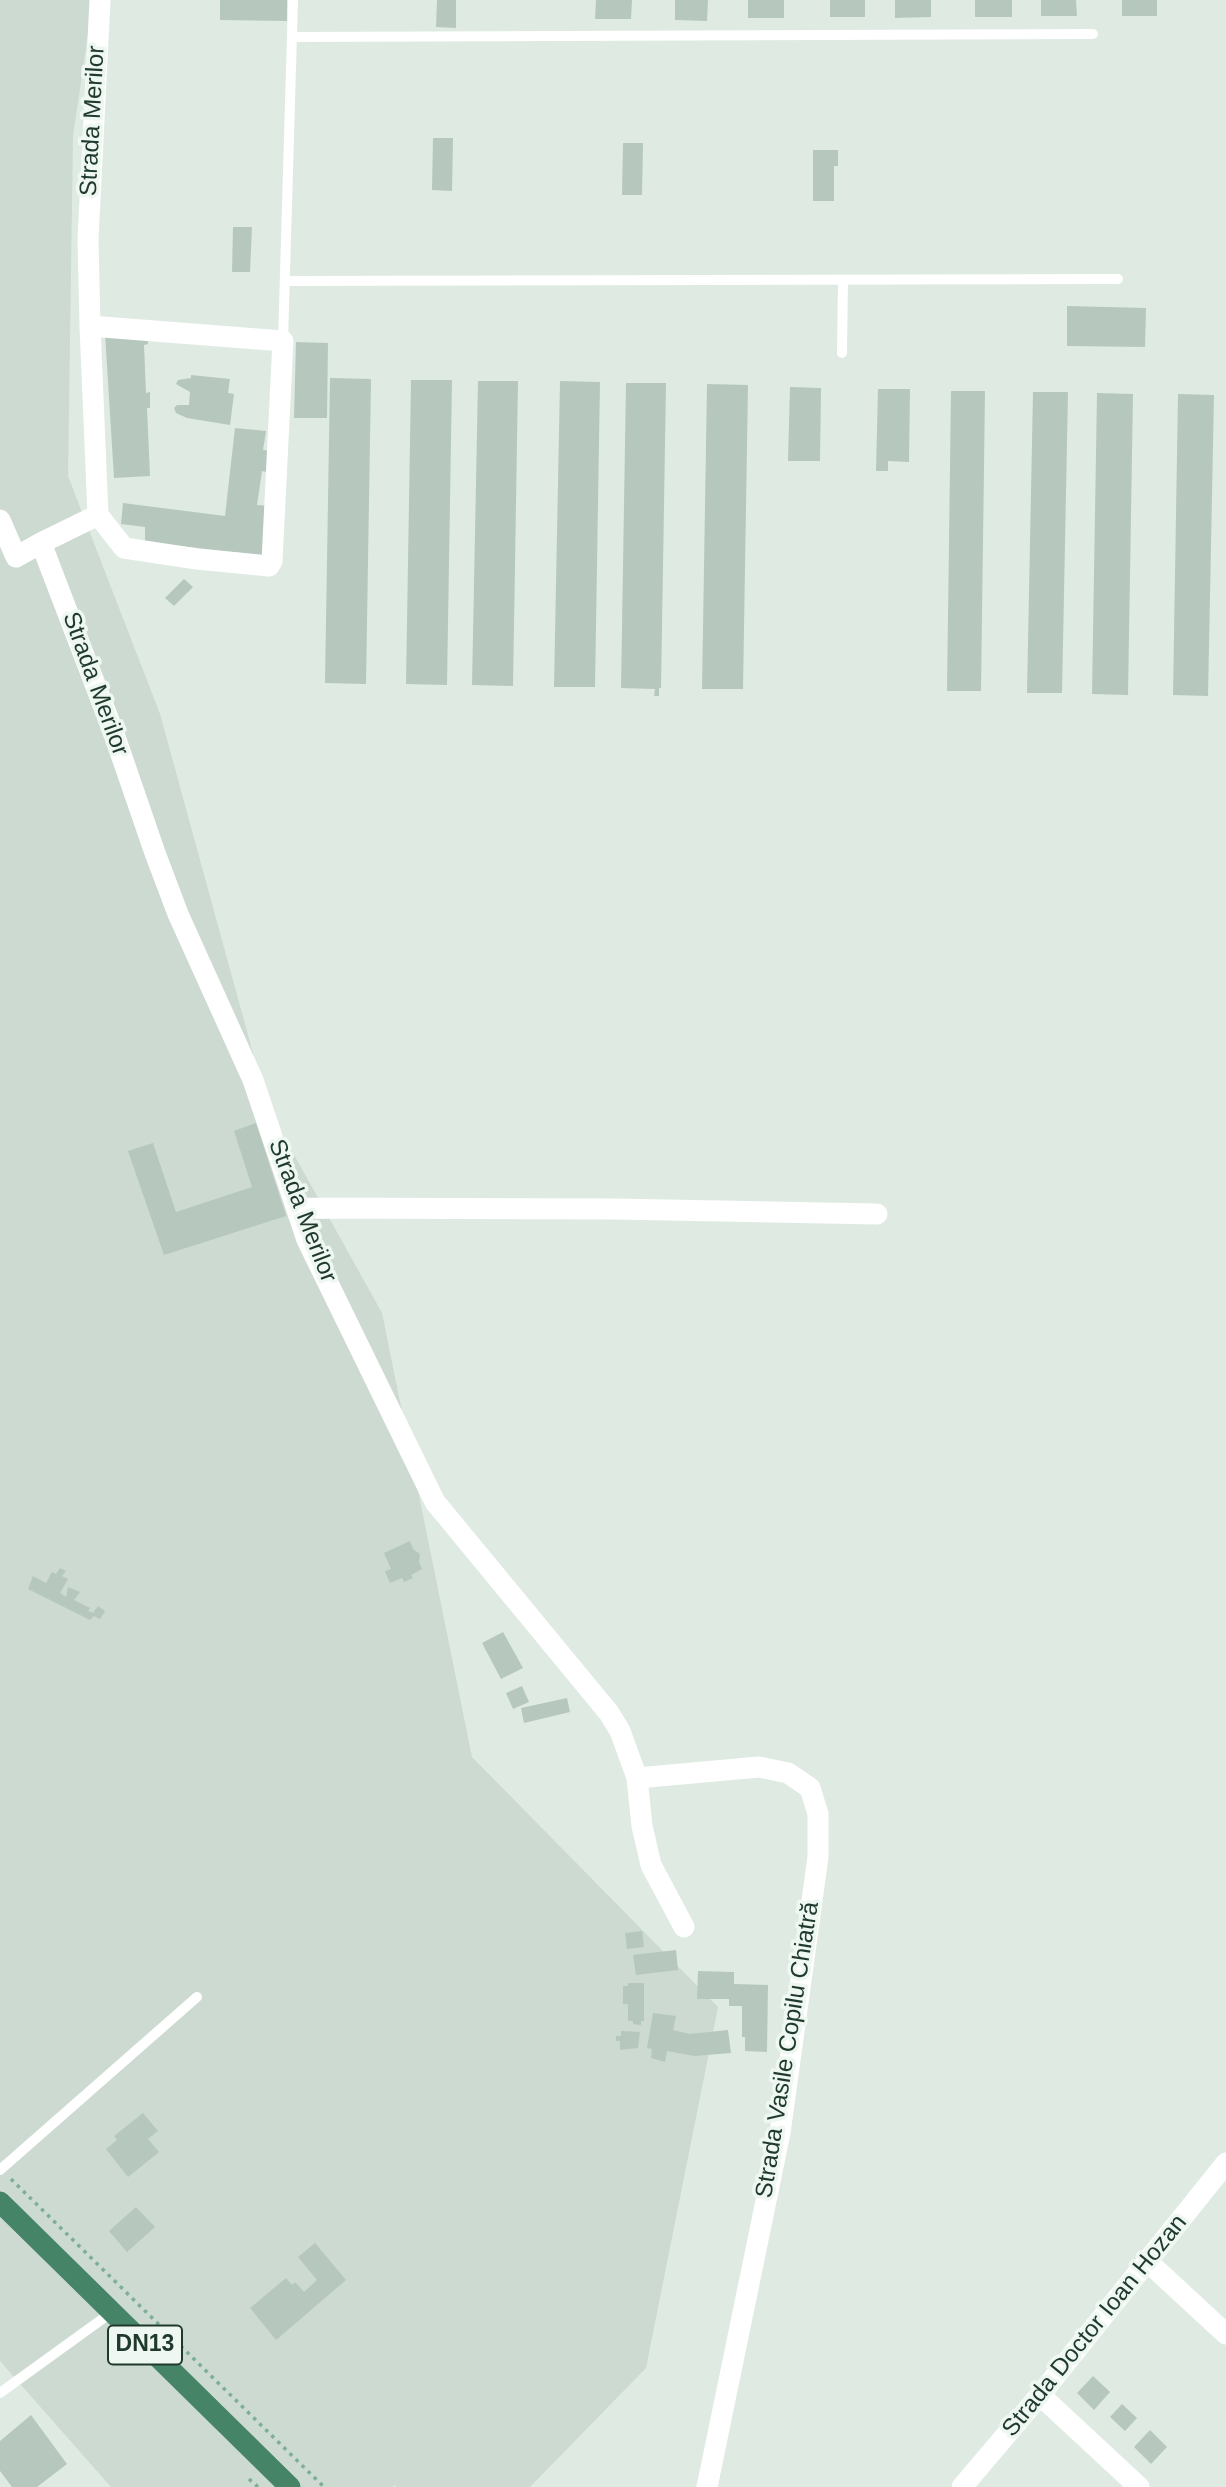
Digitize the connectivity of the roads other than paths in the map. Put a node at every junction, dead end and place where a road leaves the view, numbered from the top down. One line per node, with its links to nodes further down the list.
1 (100, 0): 8 (street, Strada Merilor)
2 (293, 0): 4 (lane)
3 (1093, 34): 4 (lane)
4 (292, 37): 7 (lane)
5 (843, 279): 6 (lane); 7 (lane); 10 (lane)
6 (1118, 279)
7 (285, 281): 9 (lane)
8 (90, 326): 9 (street); 11 (street, Strada Merilor)
9 (283, 341): 11 (street)
10 (842, 353)
11 (98, 515): 13 (street)
12 (0, 520): 14 (street)
13 (41, 543): 14 (street); 15 (street, Strada Merilor)
14 (8, 564)
15 (296, 1208): 16 (street); 17 (street, Strada Merilor)
16 (877, 1214)
17 (637, 1778): 18 (street, Strada Merilor); 29 (street, Strada Vasile Copilu Chiatră)
18 (684, 1927)
19 (197, 1997): 21 (lane)
20 (1226, 2163): 23 (street, Strada Doctor Ioan Hozan)
21 (1, 2169)
22 (0, 2202): 24 (highway, DN13)
23 (1148, 2262): 25 (street); 27 (street, Strada Doctor Ioan Hozan)
24 (112, 2312): 26 (lane); 28 (highway, DN13)
25 (1226, 2334)
26 (0, 2393)
27 (1040, 2395): 30 (street, Strada Doctor Ioan Hozan); 31 (street)
28 (290, 2487)
29 (707, 2487)
30 (962, 2487)
31 (1139, 2487)

